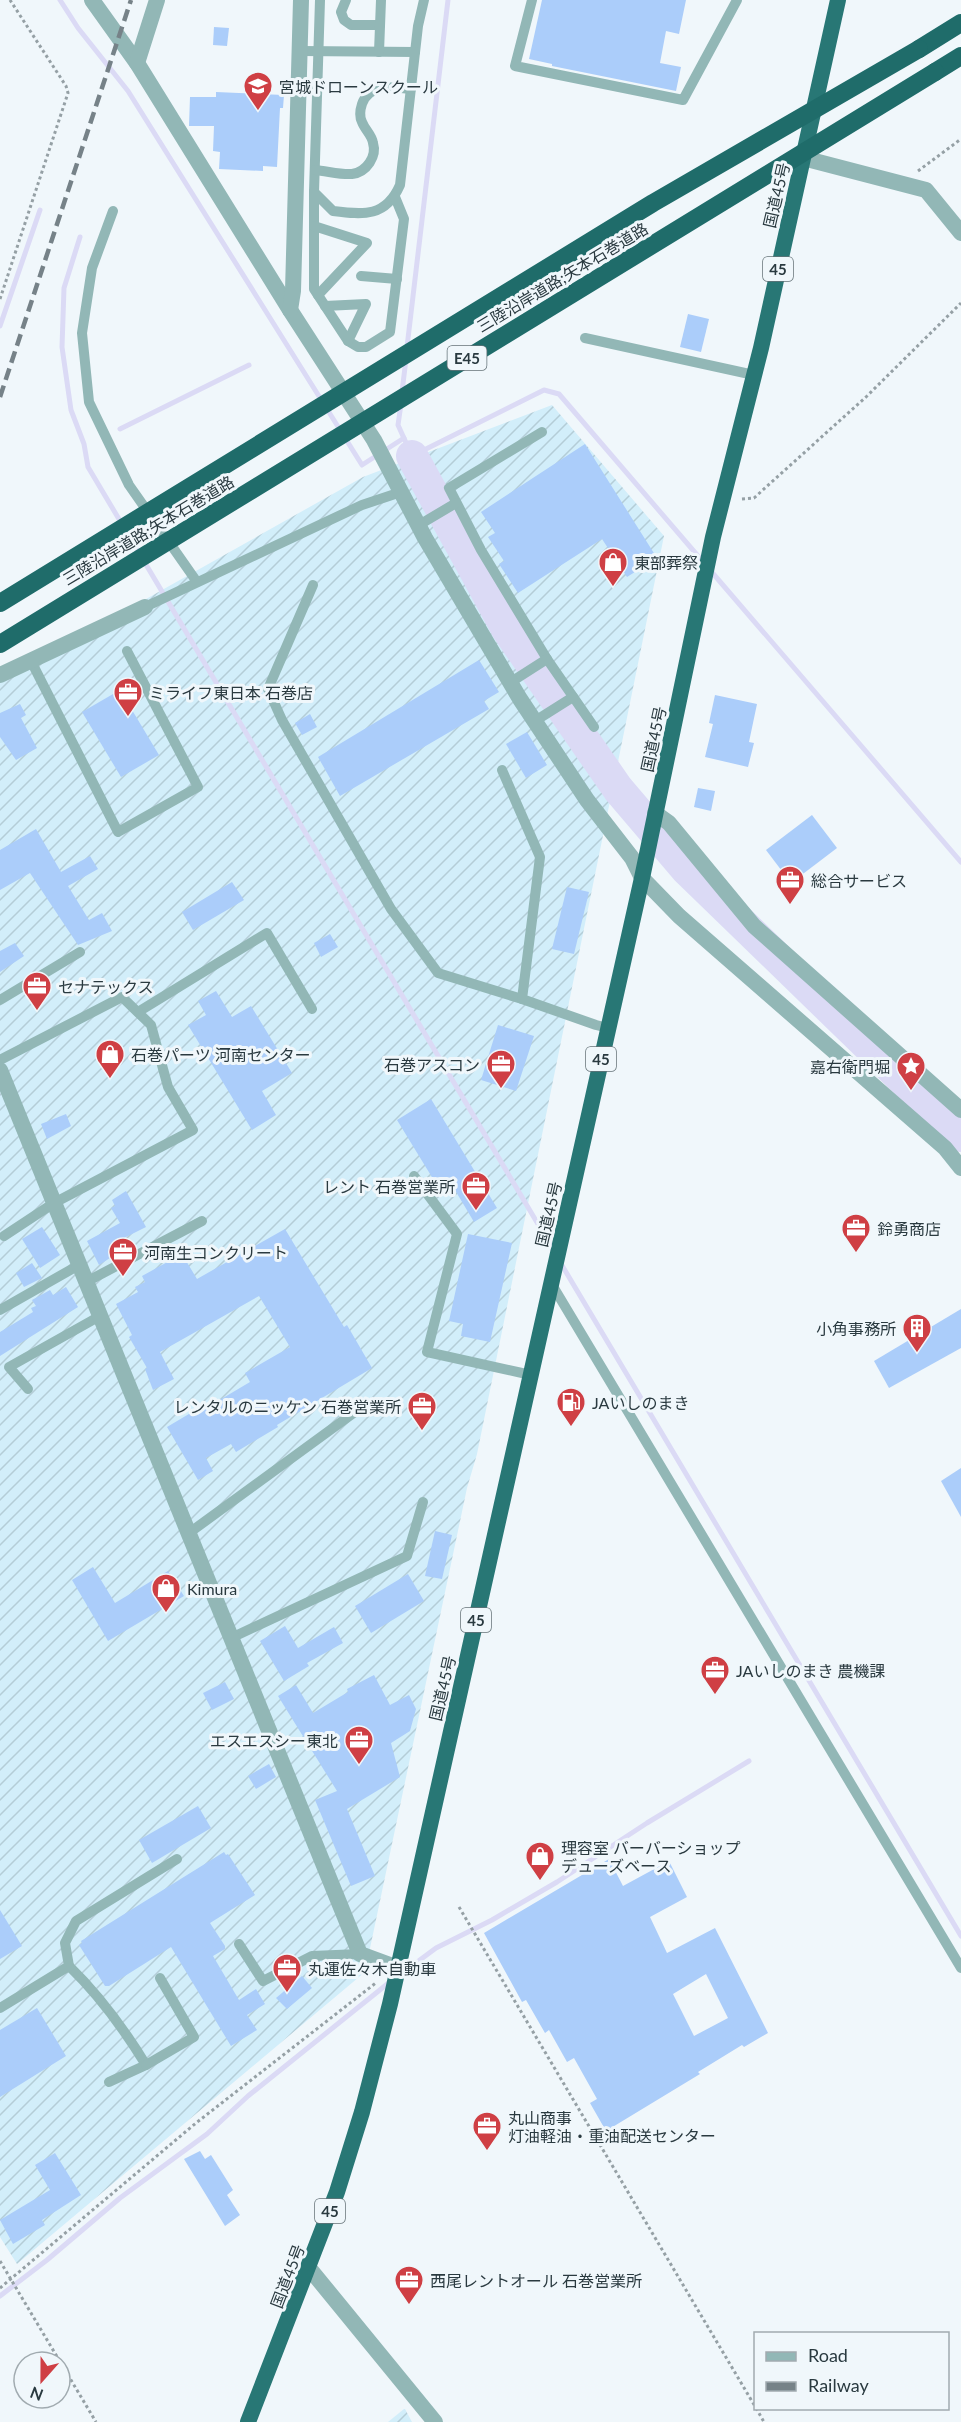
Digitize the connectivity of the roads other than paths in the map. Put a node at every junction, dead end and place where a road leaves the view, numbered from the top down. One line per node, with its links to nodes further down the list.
1 (92, 0): 18 (street)
2 (157, 0): 18 (street)
3 (301, 0): 13 (street)
4 (320, 0): 14 (lane)
5 (346, 0): 12 (lane)
6 (381, 0): 12 (lane)
7 (424, 0): 16 (lane)
8 (532, 0): 9 (lane)
9 (737, 0)
10 (838, 0): 20 (highway, 国道45号 / 45)
11 (961, 23): 41 (highway, 三陸沿岸道路;矢本石巻道路 / E45, bridge)
12 (380, 25): 15 (lane)
13 (301, 51): 14 (lane); 31 (street)
14 (319, 51): 15 (lane); 21 (lane)
15 (379, 52): 16 (lane)
16 (415, 52): 19 (lane)
17 (961, 56): 43 (highway, 三陸沿岸道路;矢本石巻道路 / E45, bridge)
18 (137, 63): 31 (street)
19 (411, 89): 21 (lane); 23 (lane)
20 (803, 158): 26 (street); 34 (highway, 国道45号 / 45)
21 (315, 170): 22 (lane)
22 (314, 192): 23 (lane); 25 (lane)
23 (395, 197): 28 (lane)
24 (113, 212): 39 (lane)
25 (314, 226): 29 (lane); 29 (lane)
26 (961, 233)
27 (361, 276): 28 (lane)
28 (397, 279): 33 (lane)
29 (318, 295): 30 (lane)
30 (325, 306): 33 (lane); 33 (lane)
31 (290, 310): 36 (street)
32 (585, 338): 34 (lane)
33 (348, 341)
34 (754, 375): 53 (highway, 国道45号 / 45)
35 (542, 432): 37 (lane)
36 (401, 492): 38 (street); 39 (lane)
37 (456, 503): 38 (lane); 45 (lane)
38 (419, 525): 48 (street)
39 (197, 582): 42 (lane)
40 (313, 585): 56 (lane)
41 (0, 603)
42 (146, 607): 46 (street)
43 (0, 644)
44 (127, 651): 46 (lane)
45 (547, 659): 48 (lane); 49 (lane)
46 (31, 661): 47 (street)
47 (0, 675)
48 (511, 682): 50 (street)
49 (573, 698): 50 (lane); 51 (lane)
50 (536, 721): 54 (street)
51 (594, 727)
52 (502, 770): 56 (lane)
53 (655, 813): 54 (highway, 国道45号 / 45); 63 (street)
54 (642, 877): 60 (highway, 国道45号 / 45); 64 (street)
55 (80, 952): 57 (lane)
56 (522, 999): 60 (lane)
57 (0, 1000)
58 (312, 1010): 59 (lane)
59 (138, 1012): 61 (lane); 66 (lane)
60 (608, 1028): 70 (highway, 国道45号 / 45)
61 (0, 1060)
62 (0, 1070): 66 (street)
63 (961, 1110)
64 (961, 1168)
65 (414, 1176): 74 (lane)
66 (54, 1203): 68 (lane); 69 (street)
67 (202, 1221): 71 (lane)
68 (4, 1236)
69 (79, 1265): 71 (street); 72 (lane)
70 (552, 1277): 74 (highway, 国道45号 / 45); 84 (lane)
71 (86, 1282): 73 (street)
72 (0, 1310)
73 (100, 1316): 75 (lane); 78 (street)
74 (531, 1375): 85 (highway, 国道45号 / 45)
75 (28, 1389)
76 (359, 1409): 78 (lane)
77 (423, 1502): 79 (lane)
78 (189, 1533): 79 (street)
79 (231, 1638): 82 (street)
80 (177, 1859): 83 (lane)
81 (239, 1944): 82 (lane)
82 (360, 1954): 85 (street)
83 (69, 1966): 87 (lane); 88 (lane)
84 (961, 1968)
85 (398, 1969): 90 (highway, 国道45号 / 45)
86 (160, 1978): 88 (lane)
87 (0, 2008)
88 (147, 2065): 89 (lane)
89 (109, 2082)
90 (309, 2268): 91 (highway, 国道45号 / 45); 92 (street)
91 (248, 2422)
92 (435, 2422)

